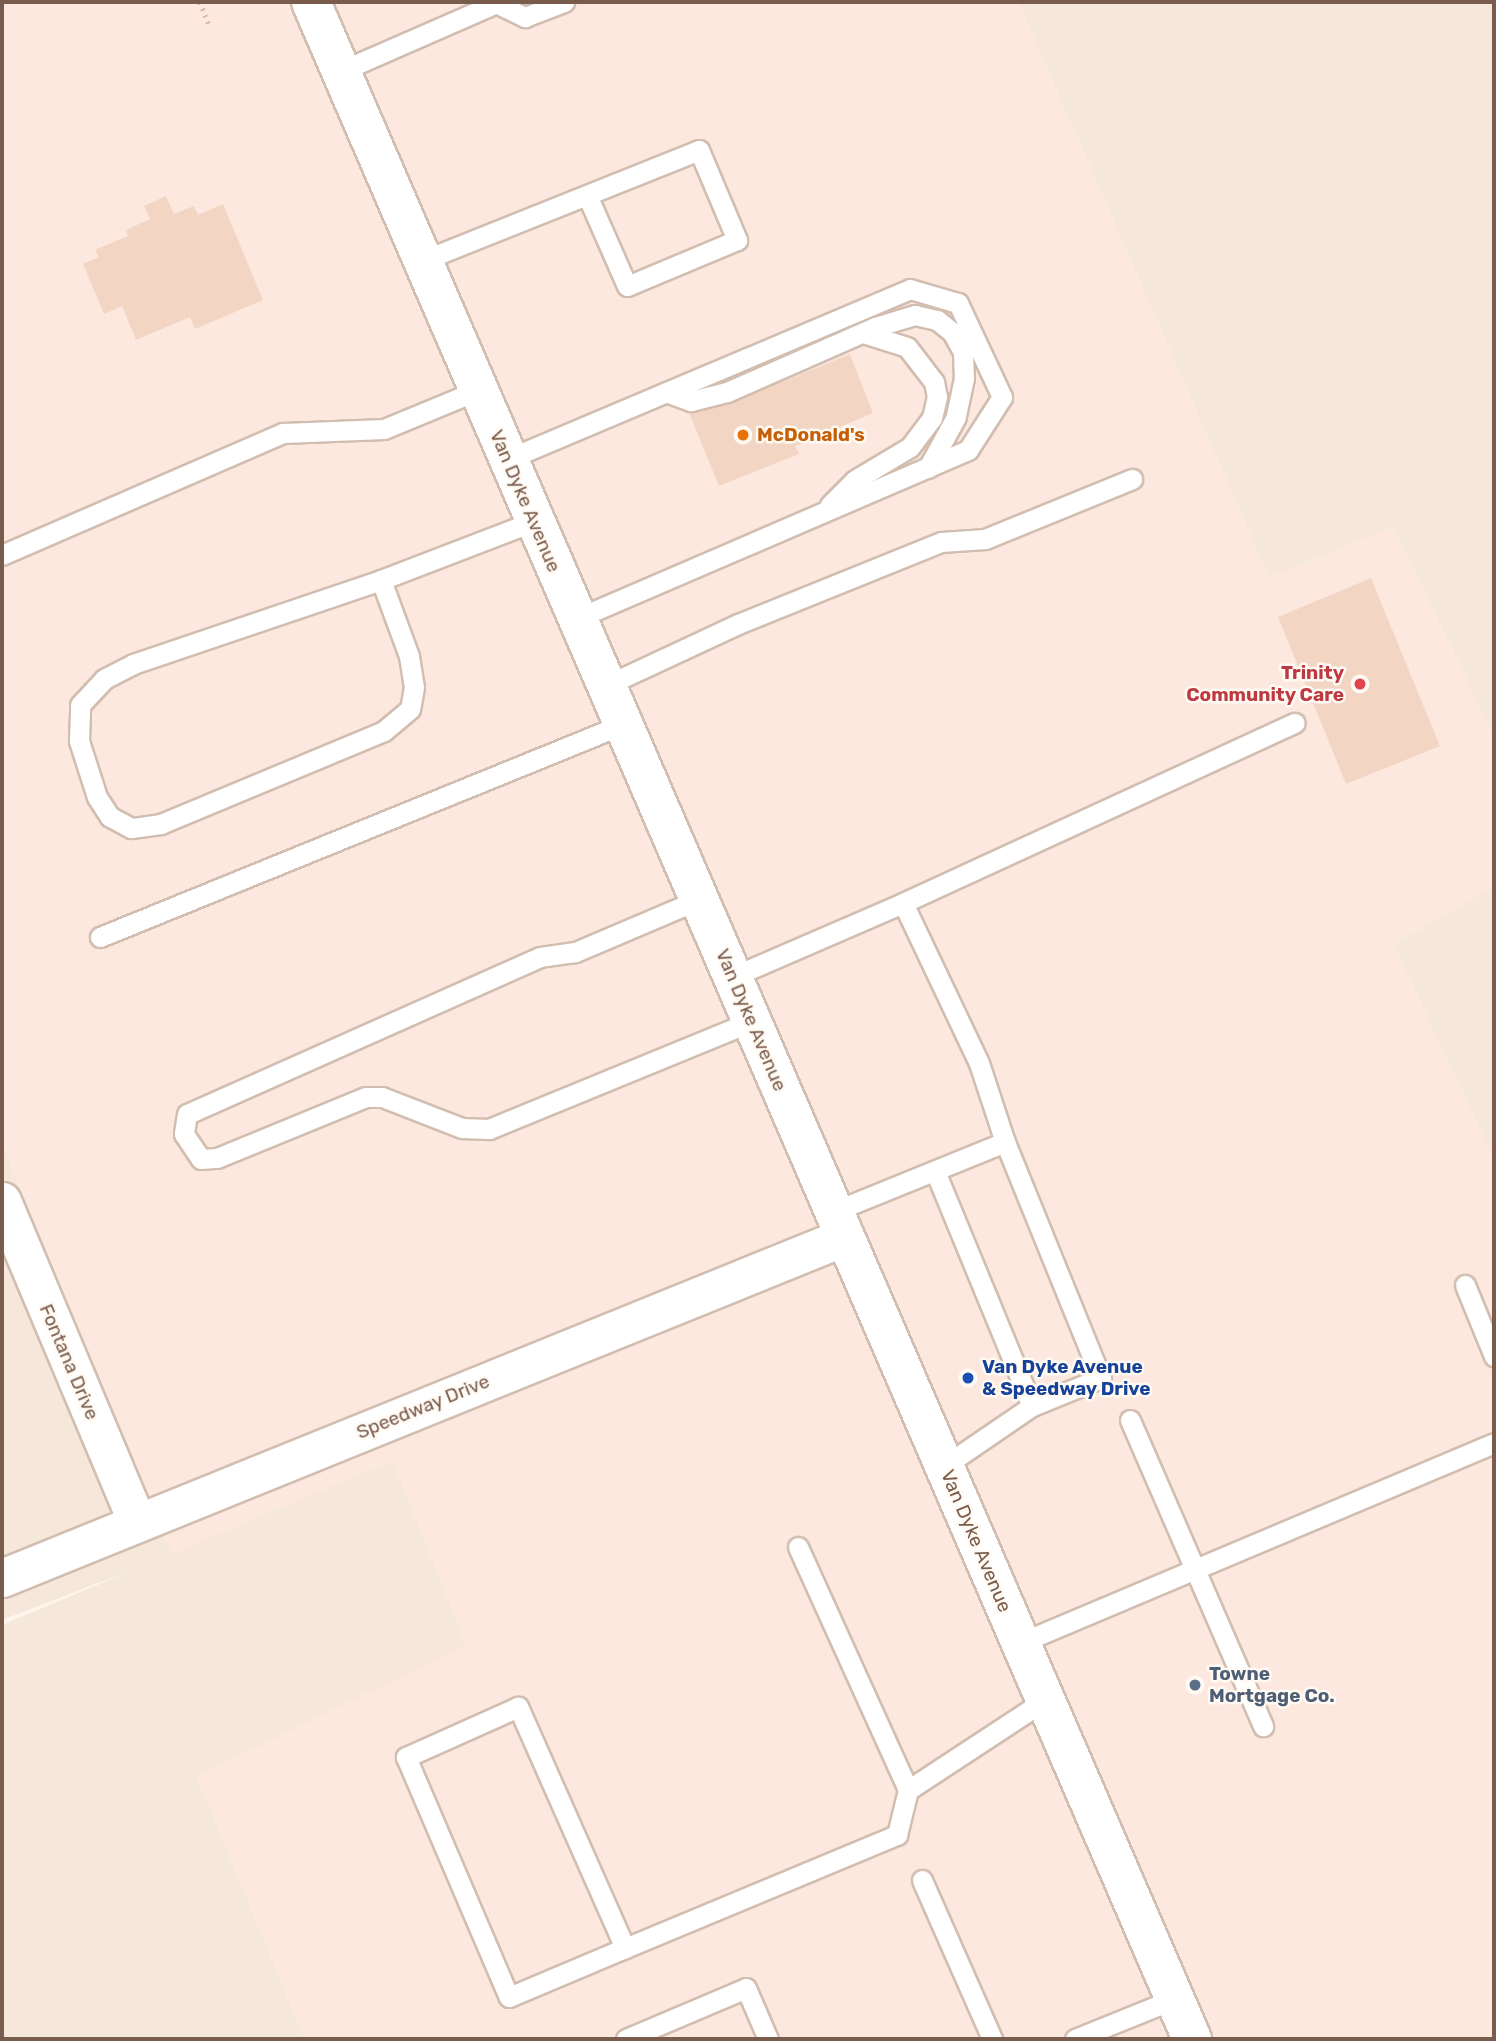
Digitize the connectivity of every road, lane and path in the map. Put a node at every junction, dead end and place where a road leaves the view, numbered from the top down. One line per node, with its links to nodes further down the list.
1 (200, 2): 5 (path)
2 (311, 2): 6 (main road, Van Dyke Avenue)
3 (564, 2): 4 (lane)
4 (500, 3): 6 (lane)
5 (211, 27)
6 (341, 71): 8 (main road, Van Dyke Avenue)
7 (587, 195): 7 (lane); 8 (lane)
8 (424, 260): 10 (main road, Van Dyke Avenue)
9 (863, 333): 11 (lane); 13 (lane); 15 (lane)
10 (478, 390): 12 (main road, Van Dyke Avenue); 17 (lane)
11 (666, 392): 12 (lane); 13 (lane)
12 (508, 459): 16 (main road, Van Dyke Avenue)
13 (928, 468): 15 (lane)
14 (1132, 479): 20 (lane)
15 (822, 513): 19 (lane)
16 (535, 522): 18 (lane); 19 (main road, Van Dyke Avenue)
17 (2, 555)
18 (381, 580): 18 (lane)
19 (576, 619): 20 (main road, Van Dyke Avenue)
20 (605, 685): 22 (main road, Van Dyke Avenue)
21 (1295, 723): 24 (lane)
22 (621, 725): 23 (main road, Van Dyke Avenue); 25 (lane)
23 (700, 899): 26 (main road, Van Dyke Avenue); 27 (lane)
24 (902, 903): 26 (lane); 28 (lane)
25 (100, 937)
26 (732, 977): 27 (main road, Van Dyke Avenue)
27 (752, 1021): 31 (main road, Van Dyke Avenue)
28 (1005, 1142): 29 (lane); 34 (lane)
29 (935, 1171): 31 (lane); 34 (lane)
30 (2, 1201): 38 (street, Fontana Drive)
31 (838, 1225): 37 (main road, Van Dyke Avenue); 38 (street, Speedway Drive)
32 (1465, 1285): 33 (lane)
33 (1494, 1356)
34 (1032, 1406): 37 (lane)
35 (1130, 1420): 40 (lane)
36 (1494, 1443): 40 (lane)
37 (944, 1465): 42 (main road, Van Dyke Avenue)
38 (137, 1522): 41 (street, Speedway Drive)
39 (798, 1547): 45 (lane)
40 (1193, 1571): 42 (lane); 44 (lane)
41 (2, 1578)
42 (1020, 1643): 43 (main road, Van Dyke Avenue)
43 (1045, 1700): 45 (lane); 48 (main road, Van Dyke Avenue)
44 (1263, 1726)
45 (908, 1790): 47 (lane)
46 (922, 1880): 51 (lane)
47 (625, 1948): 47 (lane)
48 (1174, 1998): 52 (lane); 53 (main road, Van Dyke Avenue)
49 (626, 2039): 50 (lane)
50 (768, 2039)
51 (992, 2039)
52 (1075, 2039)
53 (1192, 2039)

